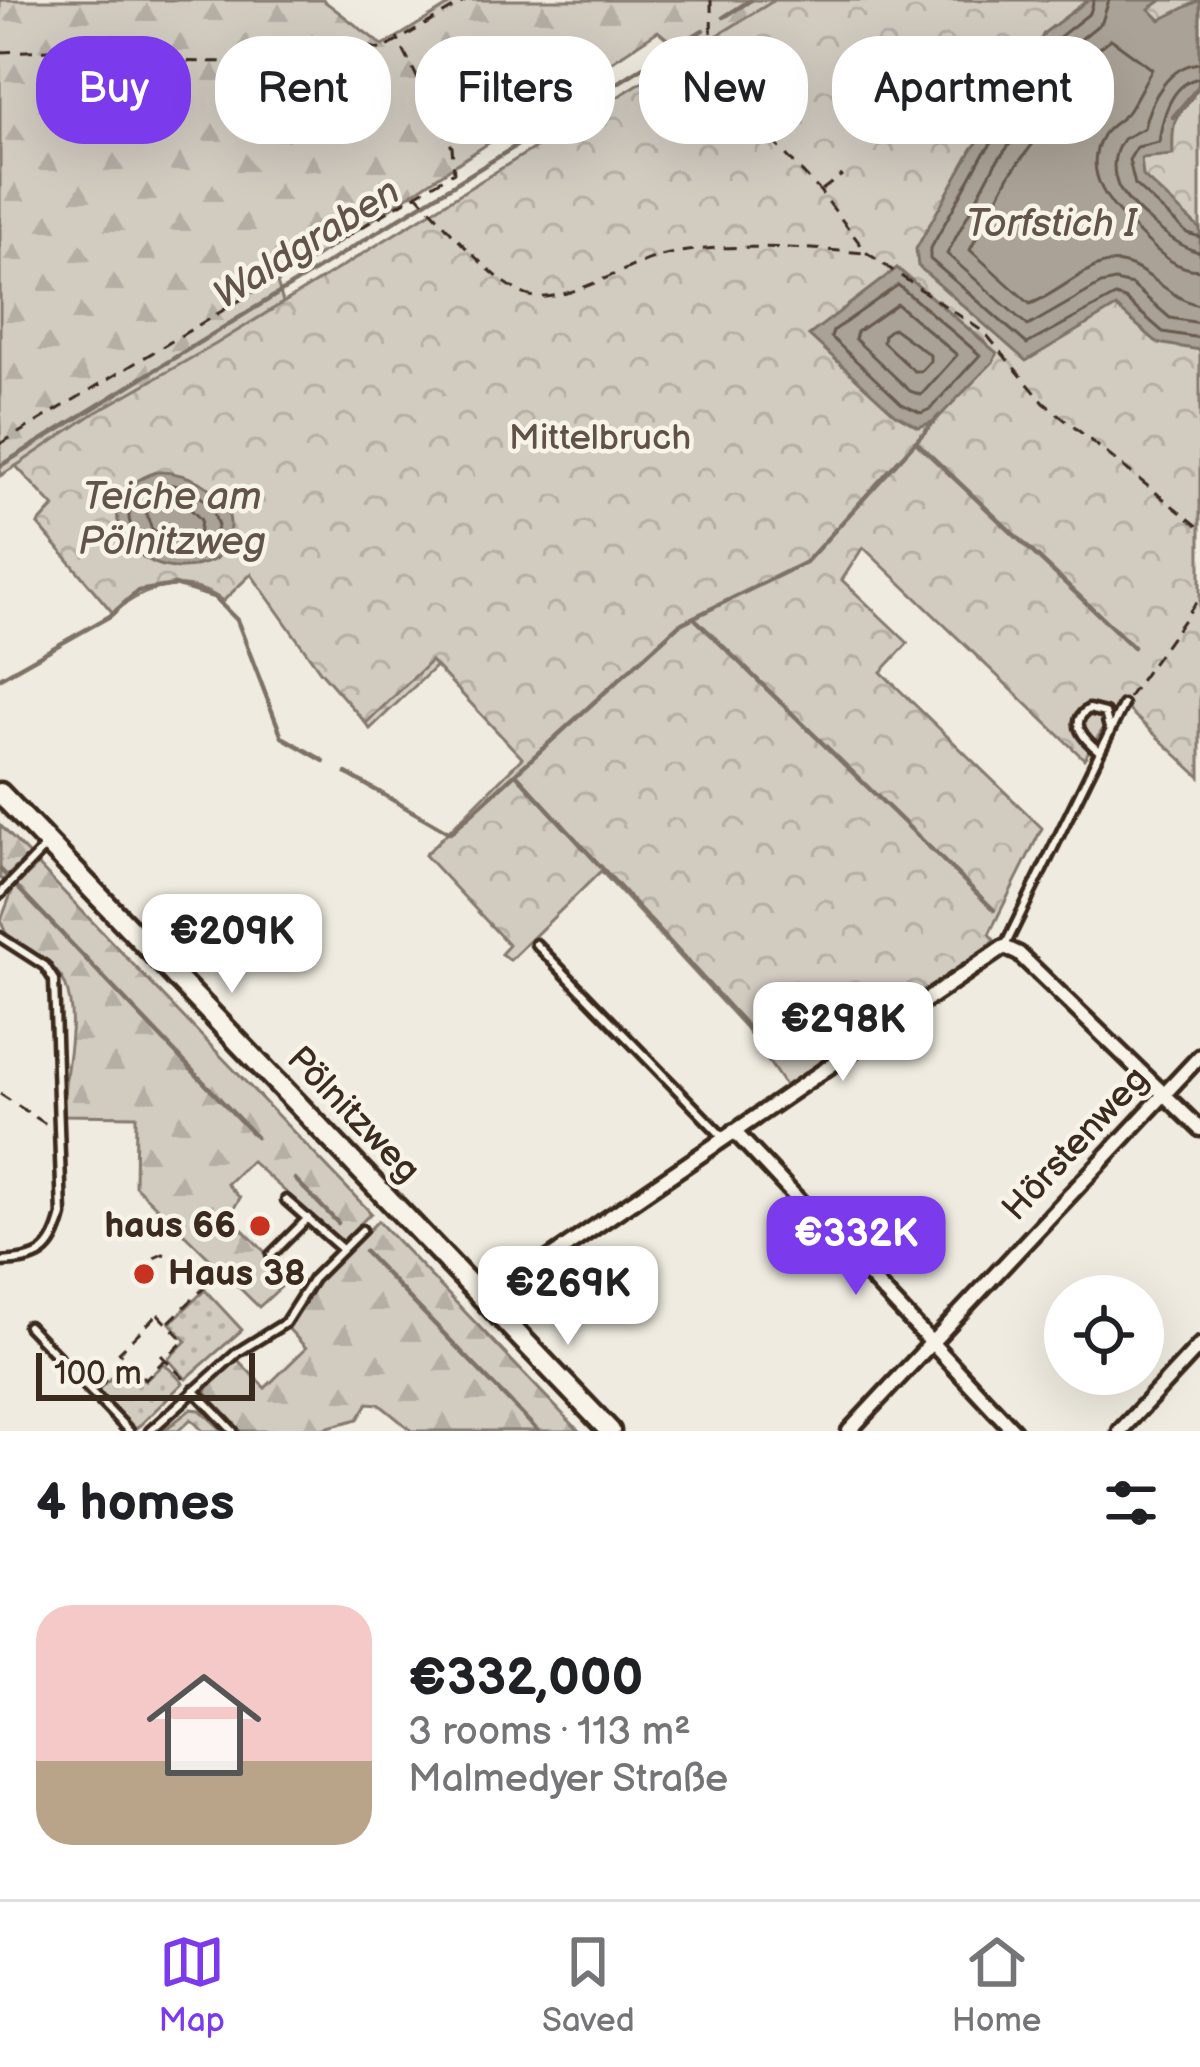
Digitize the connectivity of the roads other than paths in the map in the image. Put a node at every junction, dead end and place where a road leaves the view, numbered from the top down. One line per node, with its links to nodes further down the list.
1 (1123, 705): 2 (lane)
2 (1109, 731): 3 (lane); 3 (lane)
3 (1099, 751): 9 (lane)
4 (0, 793): 5 (street, Pölnitzweg)
5 (48, 844): 6 (lane); 20 (street, Pölnitzweg)
6 (0, 894)
7 (0, 937): 19 (lane)
8 (536, 944): 13 (lane)
9 (1004, 947): 11 (street); 13 (street)
10 (1200, 1056): 11 (street, Hörstenweg)
11 (1164, 1094): 12 (street); 22 (street, Hörstenweg)
12 (1200, 1129)
13 (729, 1135): 20 (street); 22 (street)
14 (286, 1200): 15 (lane)
15 (308, 1218): 17 (lane); 18 (lane)
16 (362, 1230): 17 (lane)
17 (342, 1250): 24 (lane)
18 (271, 1255)
19 (0, 1262)
20 (487, 1301): 28 (street, Pölnitzweg)
21 (28, 1326): 25 (lane)
22 (930, 1343): 29 (street, Hörstenweg); 30 (street)
23 (1200, 1345): 31 (street)
24 (194, 1390): 26 (lane); 27 (lane)
25 (129, 1431)
26 (150, 1431)
27 (233, 1431)
28 (610, 1431)
29 (849, 1431)
30 (1015, 1431)
31 (1120, 1431)

